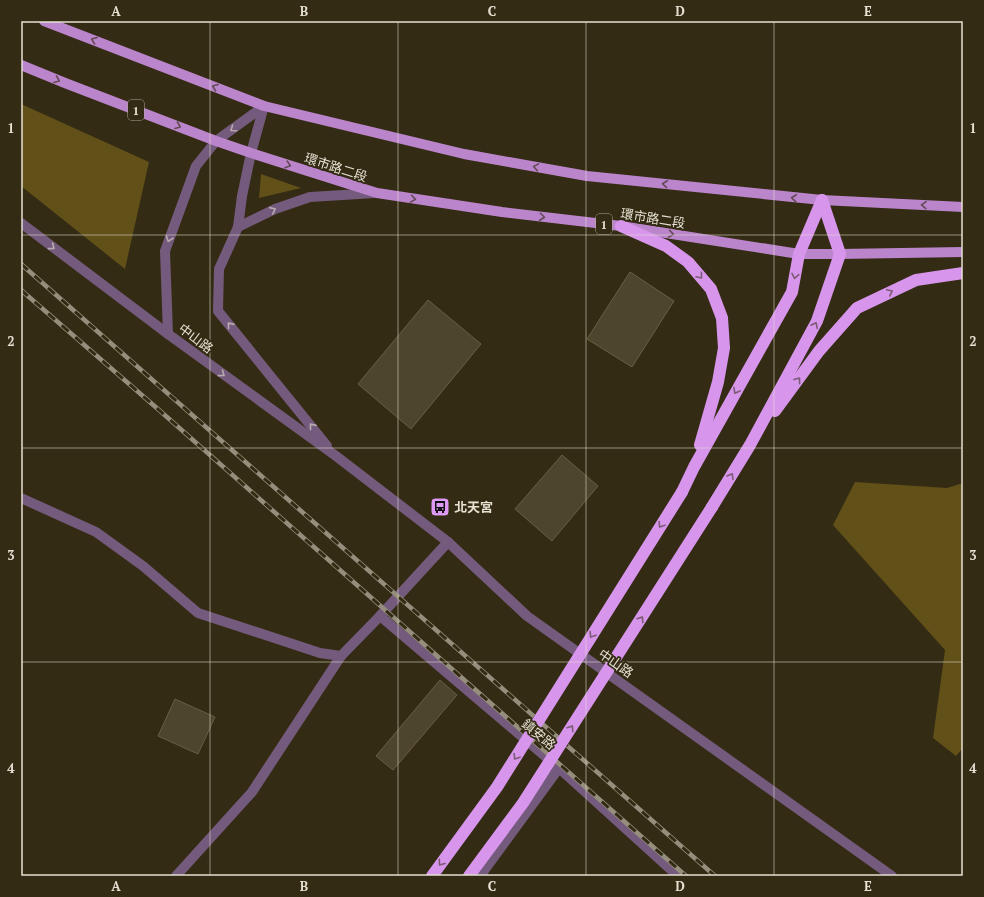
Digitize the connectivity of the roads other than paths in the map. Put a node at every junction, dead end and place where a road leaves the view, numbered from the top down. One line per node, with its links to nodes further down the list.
1 (44, 21): 3 (main road, one-way to 1)
2 (21, 65): 4 (main road, 1, one-way to 4)
3 (264, 106): 4 (street, 中山路, one-way to 4); 5 (street, 中山路); 7 (main road, one-way to 3)
4 (216, 141): 5 (main road, 1); 16 (street, 中山路, one-way to 16)
5 (251, 153): 6 (main road, 環市路二段 / 1, one-way to 6); 11 (street, 中山路)
6 (377, 193): 10 (main road, 環市路二段 / 1, one-way to 10); 11 (street, one-way to 6)
7 (822, 200): 8 (main road, one-way to 7); 13 (highway); 14 (highway)
8 (963, 207)
9 (21, 223): 16 (street, one-way to 16)
10 (621, 226): 13 (main road, 環市路二段 / 1, one-way to 13); 19 (highway, one-way to 19)
11 (238, 227): 18 (street, 中山路, one-way to 11)
12 (963, 252): 14 (main road, 環市路二段 / 1)
13 (799, 254): 14 (main road, 環市路二段 / 1); 19 (highway, one-way to 19)
14 (840, 254): 17 (highway, one-way to 14)
15 (963, 273): 17 (highway, one-way to 15)
16 (168, 334): 18 (street, 中山路, one-way to 18)
17 (750, 445): 27 (highway, one-way to 17, bridge)
18 (336, 456): 21 (street, 中山路)
19 (694, 467): 26 (highway, one-way to 26, bridge)
20 (21, 498): 23 (street)
21 (448, 542): 22 (street); 30 (street, 中山路)
22 (380, 616): 23 (street); 24 (street, 鎮安路)
23 (342, 656): 25 (street)
24 (559, 768): 28 (street); 29 (street, 鎮安路)
25 (176, 876)
26 (432, 876)
27 (470, 876)
28 (480, 876)
29 (678, 876)
30 (892, 876)

